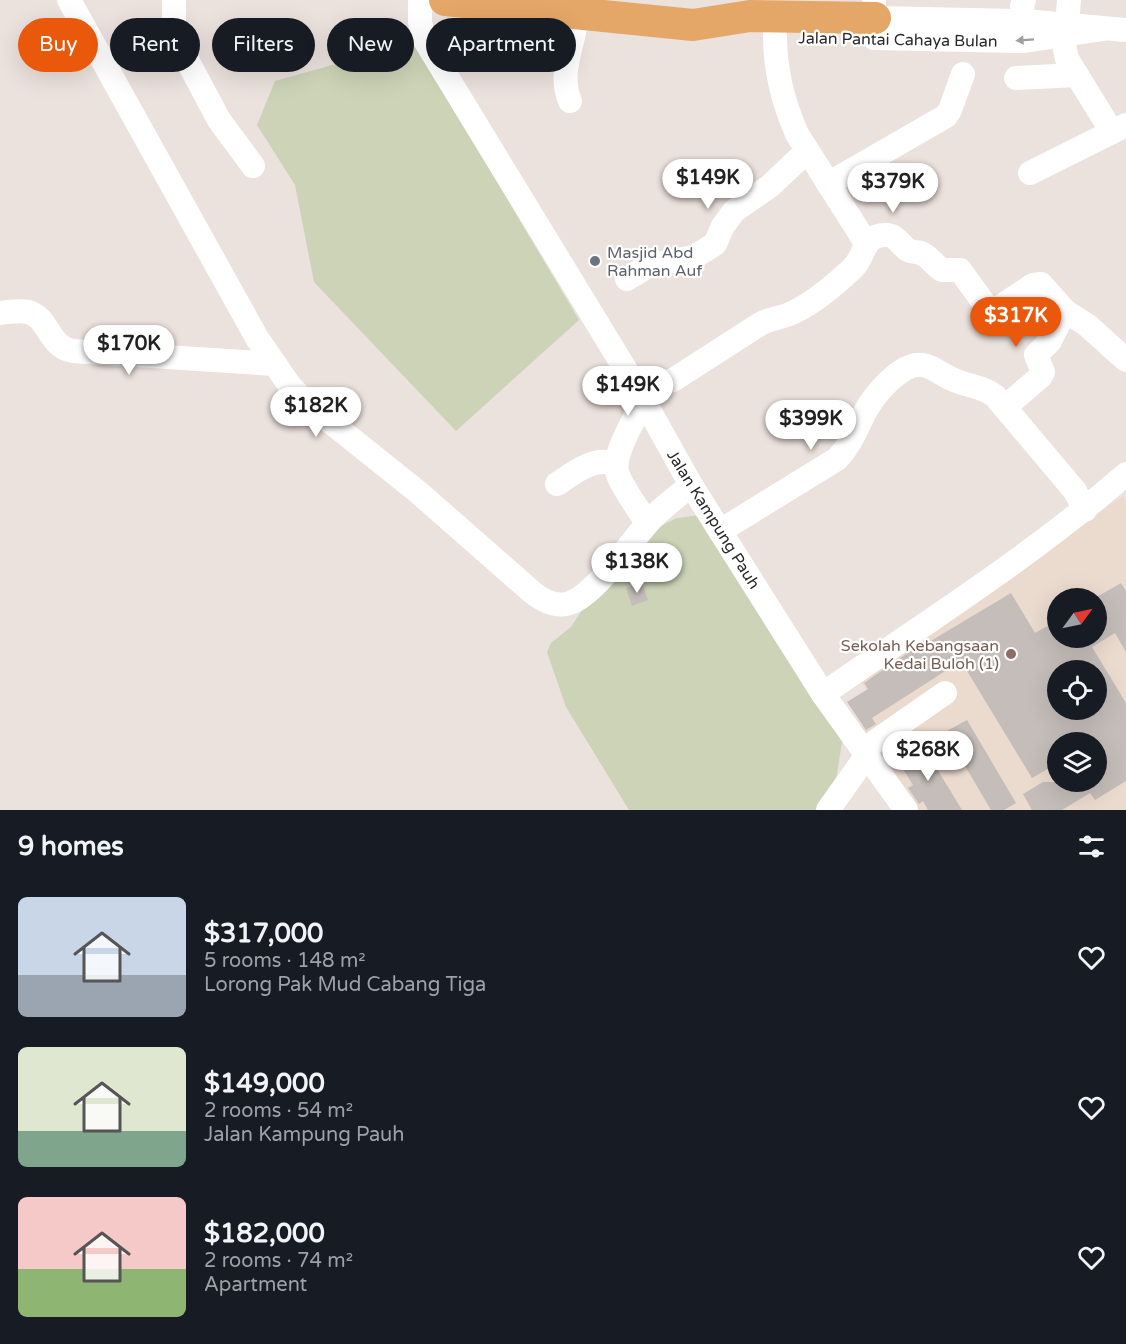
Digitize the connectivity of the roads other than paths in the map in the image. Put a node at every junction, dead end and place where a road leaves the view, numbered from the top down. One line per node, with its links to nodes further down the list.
1 (69, 0): 29 (street)
2 (174, 0): 21 (street)
3 (420, 0): 30 (street, Jalan Kampung Pauh)
4 (445, 0): 10 (main road, Jalan Pantai Cahaya Bulan)
5 (825, 0): 12 (main road)
6 (900, 0): 9 (street)
7 (1069, 0): 13 (street)
8 (1023, 9): 9 (street, Jalan Pantai Cahaya Bulan); 13 (street, Jalan Pantai Cahaya Bulan)
9 (934, 11): 11 (street, Jalan Pantai Cahaya Bulan)
10 (577, 12): 12 (main road, Jalan Pantai Cahaya Bulan); 18 (street)
11 (866, 19): 12 (main road, Jalan Pantai Cahaya Bulan); 13 (street, Jalan Pantai Cahaya Bulan, one-way to 11)
12 (780, 26): 20 (street)
13 (1064, 30): 14 (street, Jalan Pantai Cahaya Bulan); 16 (street)
14 (1115, 30)
15 (963, 74): 23 (street)
16 (1077, 75): 17 (street); 19 (street)
17 (1016, 78)
18 (570, 101)
19 (1119, 129): 22 (street)
20 (807, 151): 23 (street); 25 (street)
21 (253, 166)
22 (1030, 173)
23 (828, 184): 24 (street)
24 (866, 243): 26 (street); 30 (street)
25 (627, 279)
26 (1065, 311): 28 (street); 31 (street)
27 (0, 313): 29 (street)
28 (1126, 360)
29 (275, 364): 37 (street)
30 (640, 396): 32 (street); 35 (street, Jalan Kampung Pauh)
31 (1005, 407): 36 (street); 38 (street)
32 (616, 464): 34 (street); 37 (street)
33 (1126, 474): 36 (street)
34 (557, 484)
35 (691, 485): 37 (street); 38 (street, Jalan Kampung Pauh)
36 (1085, 510): 40 (street)
37 (647, 523)
38 (720, 531): 40 (street, Jalan Kampung Pauh)
39 (945, 693): 41 (street)
40 (823, 694): 41 (street, Jalan Kampung Pauh)
41 (865, 752): 42 (street); 43 (street, Jalan Kampung Pauh)
42 (828, 810)
43 (906, 810)

